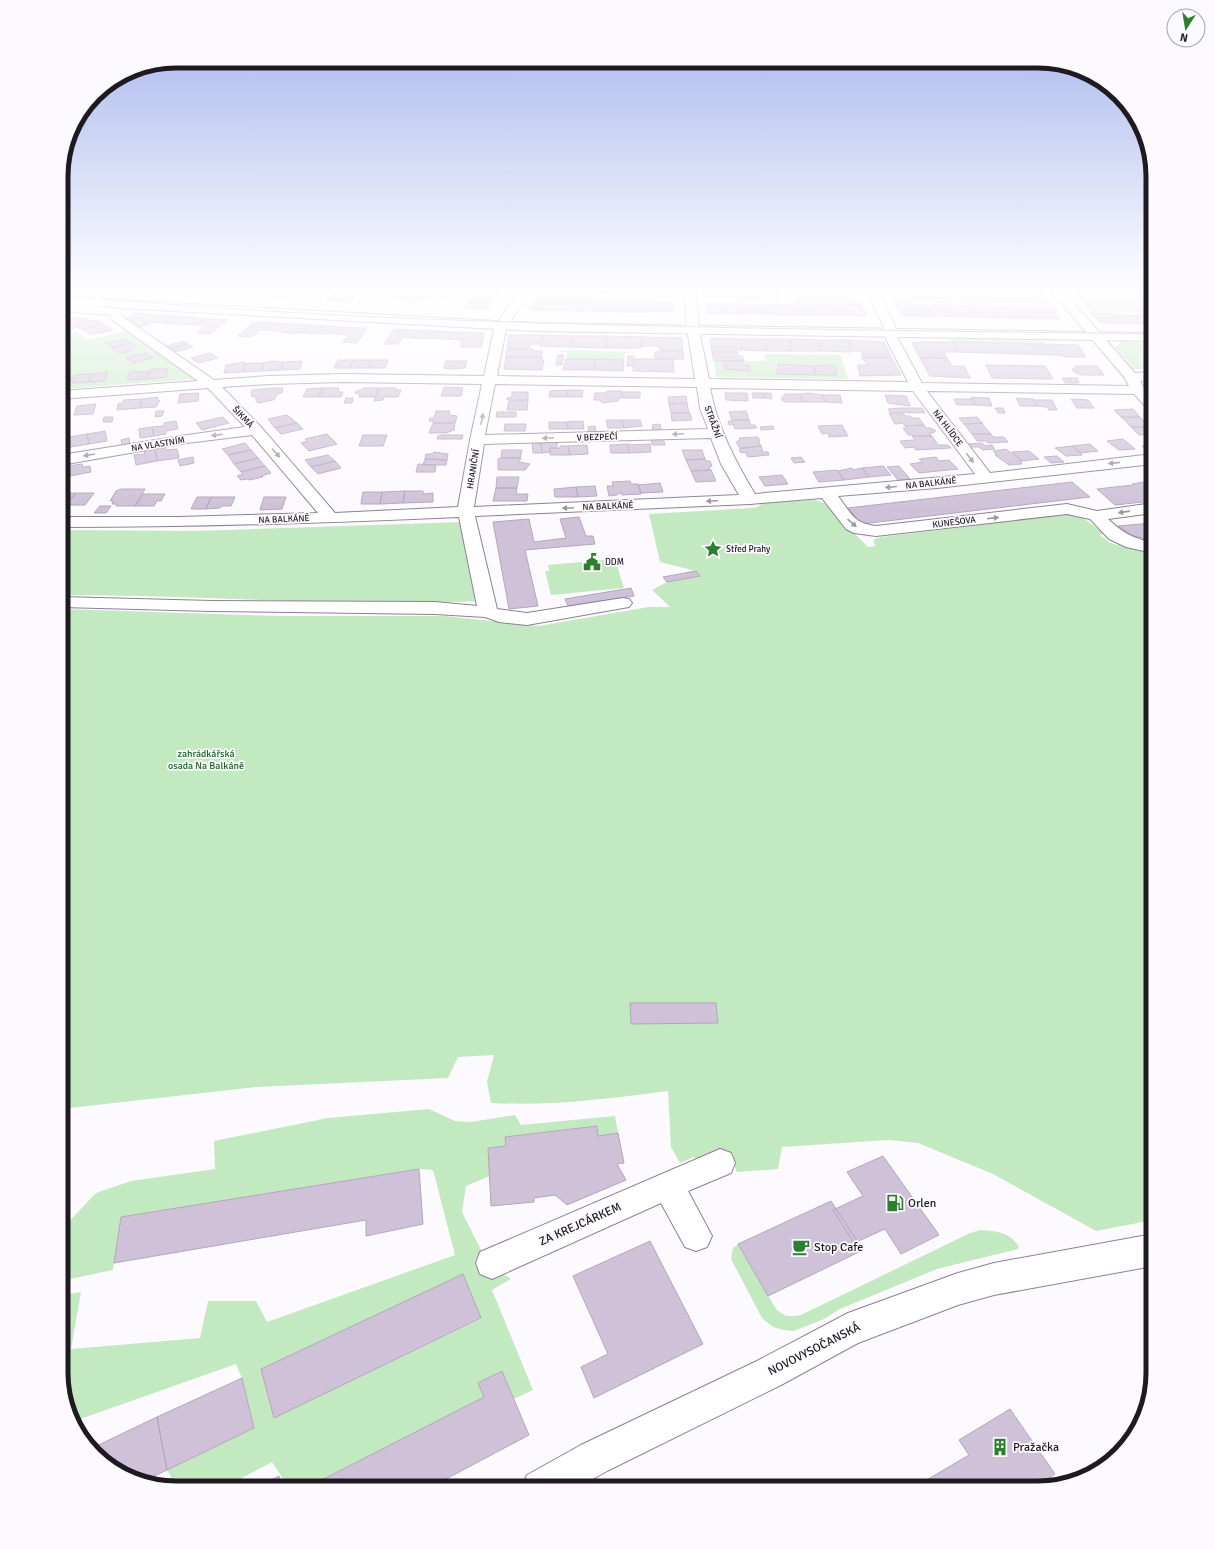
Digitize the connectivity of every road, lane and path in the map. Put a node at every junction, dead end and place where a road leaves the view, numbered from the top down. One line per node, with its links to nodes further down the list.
1 (182, 363): 10 (street, ŠIKMÁ)
2 (493, 363): 8 (street, HRANIČNÍ)
3 (700, 363): 9 (street, STRÁŽNÍ)
4 (906, 363): 11 (street, NA HLÍDCE)
5 (1119, 363): 7 (street)
6 (1146, 376): 7 (street)
7 (1131, 377): 12 (street)
8 (490, 379): 9 (street); 10 (street); 17 (street, HRANIČNÍ, one-way to 8)
9 (704, 383): 11 (street); 16 (street, STRÁŽNÍ)
10 (211, 384): 13 (street); 15 (street, ŠIKMÁ)
11 (917, 386): 12 (street); 20 (street, NA HLÍDCE, one-way to 20)
12 (1138, 390): 14 (street)
13 (68, 394)
14 (1146, 399)
15 (256, 430): 18 (street, NA VLASTNÍM, one-way to 18); 26 (street, ŠIKMÁ, one-way to 26)
16 (717, 433): 17 (street, V BEZPEČÍ, one-way to 17); 22 (street, STRÁŽNÍ)
17 (477, 440): 24 (street, HRANIČNÍ)
18 (68, 459)
19 (1146, 460): 20 (street, NA BALKÁNĚ, one-way to 20)
20 (985, 477): 21 (street, NA BALKÁNĚ, one-way to 21)
21 (827, 493): 22 (street, NA BALKÁNĚ); 25 (street, KUNEŠOVA, one-way to 25)
22 (750, 499): 24 (street, NA BALKÁNĚ, one-way to 24)
23 (1146, 509): 25 (street, KUNEŠOVA, one-way to 25)
24 (465, 513): 26 (street, NA BALKÁNĚ); 31 (street, HRANIČNÍ)
25 (1096, 516): 28 (street, KUNEŠOVA)
26 (331, 518): 27 (street, NA BALKÁNĚ)
27 (68, 522)
28 (1146, 546)
29 (68, 602): 31 (street)
30 (623, 603): 31 (street)
31 (488, 612)
32 (720, 1163): 33 (street, ZA KREJCÁRKEM)
33 (668, 1185): 34 (street); 36 (street, ZA KREJCÁRKEM)
34 (696, 1236)
35 (1146, 1251): 37 (street, NOVOVYSOČANSKÁ)
36 (492, 1263)
37 (553, 1481)

